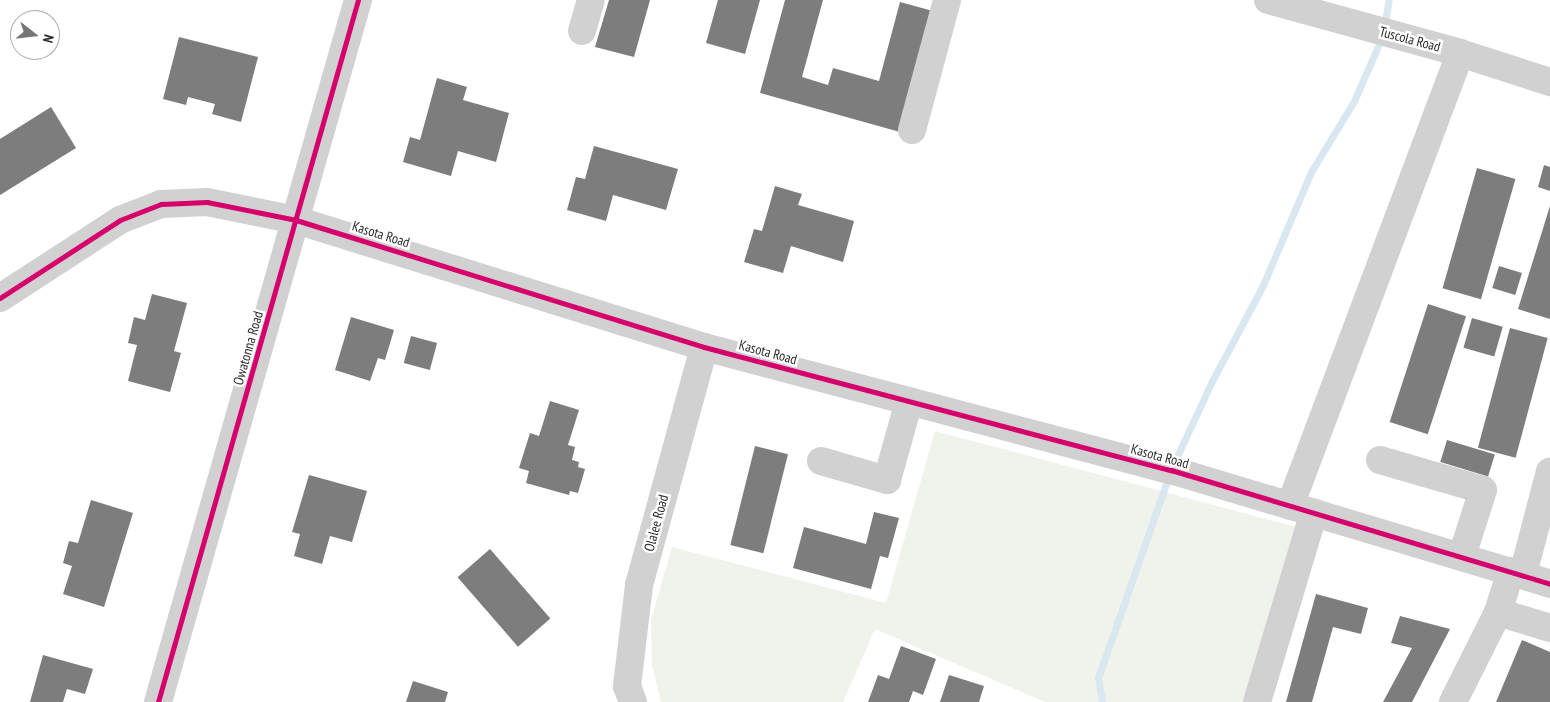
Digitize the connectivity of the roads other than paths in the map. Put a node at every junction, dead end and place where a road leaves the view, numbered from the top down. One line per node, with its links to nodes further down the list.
1 (358, 0): 9 (street, Owatonna Road)
2 (591, 0): 5 (street)
3 (947, 0): 8 (street)
4 (1268, 0): 6 (street, Tuscola Road)
5 (582, 31)
6 (1460, 53): 7 (street, Tuscola Road); 16 (street)
7 (1550, 82)
8 (912, 130)
9 (296, 220): 10 (street, Kasota Road); 11 (street, Kasota Road); 22 (street, Owatonna Road)
10 (0, 298)
11 (704, 347): 12 (street, Kasota Road); 23 (street, Olalee Road)
12 (908, 401): 14 (street); 16 (street, Kasota Road)
13 (1380, 460): 17 (street)
14 (821, 461)
15 (1550, 471): 18 (street)
16 (1302, 509): 17 (street, Kasota Road); 24 (street)
17 (1462, 556): 18 (street, Kasota Road)
18 (1517, 572): 19 (street, Kasota Road); 20 (street)
19 (1550, 584)
20 (1498, 612): 21 (street); 25 (street)
21 (1550, 628)
22 (158, 702)
23 (633, 702)
24 (1257, 702)
25 (1453, 702)

